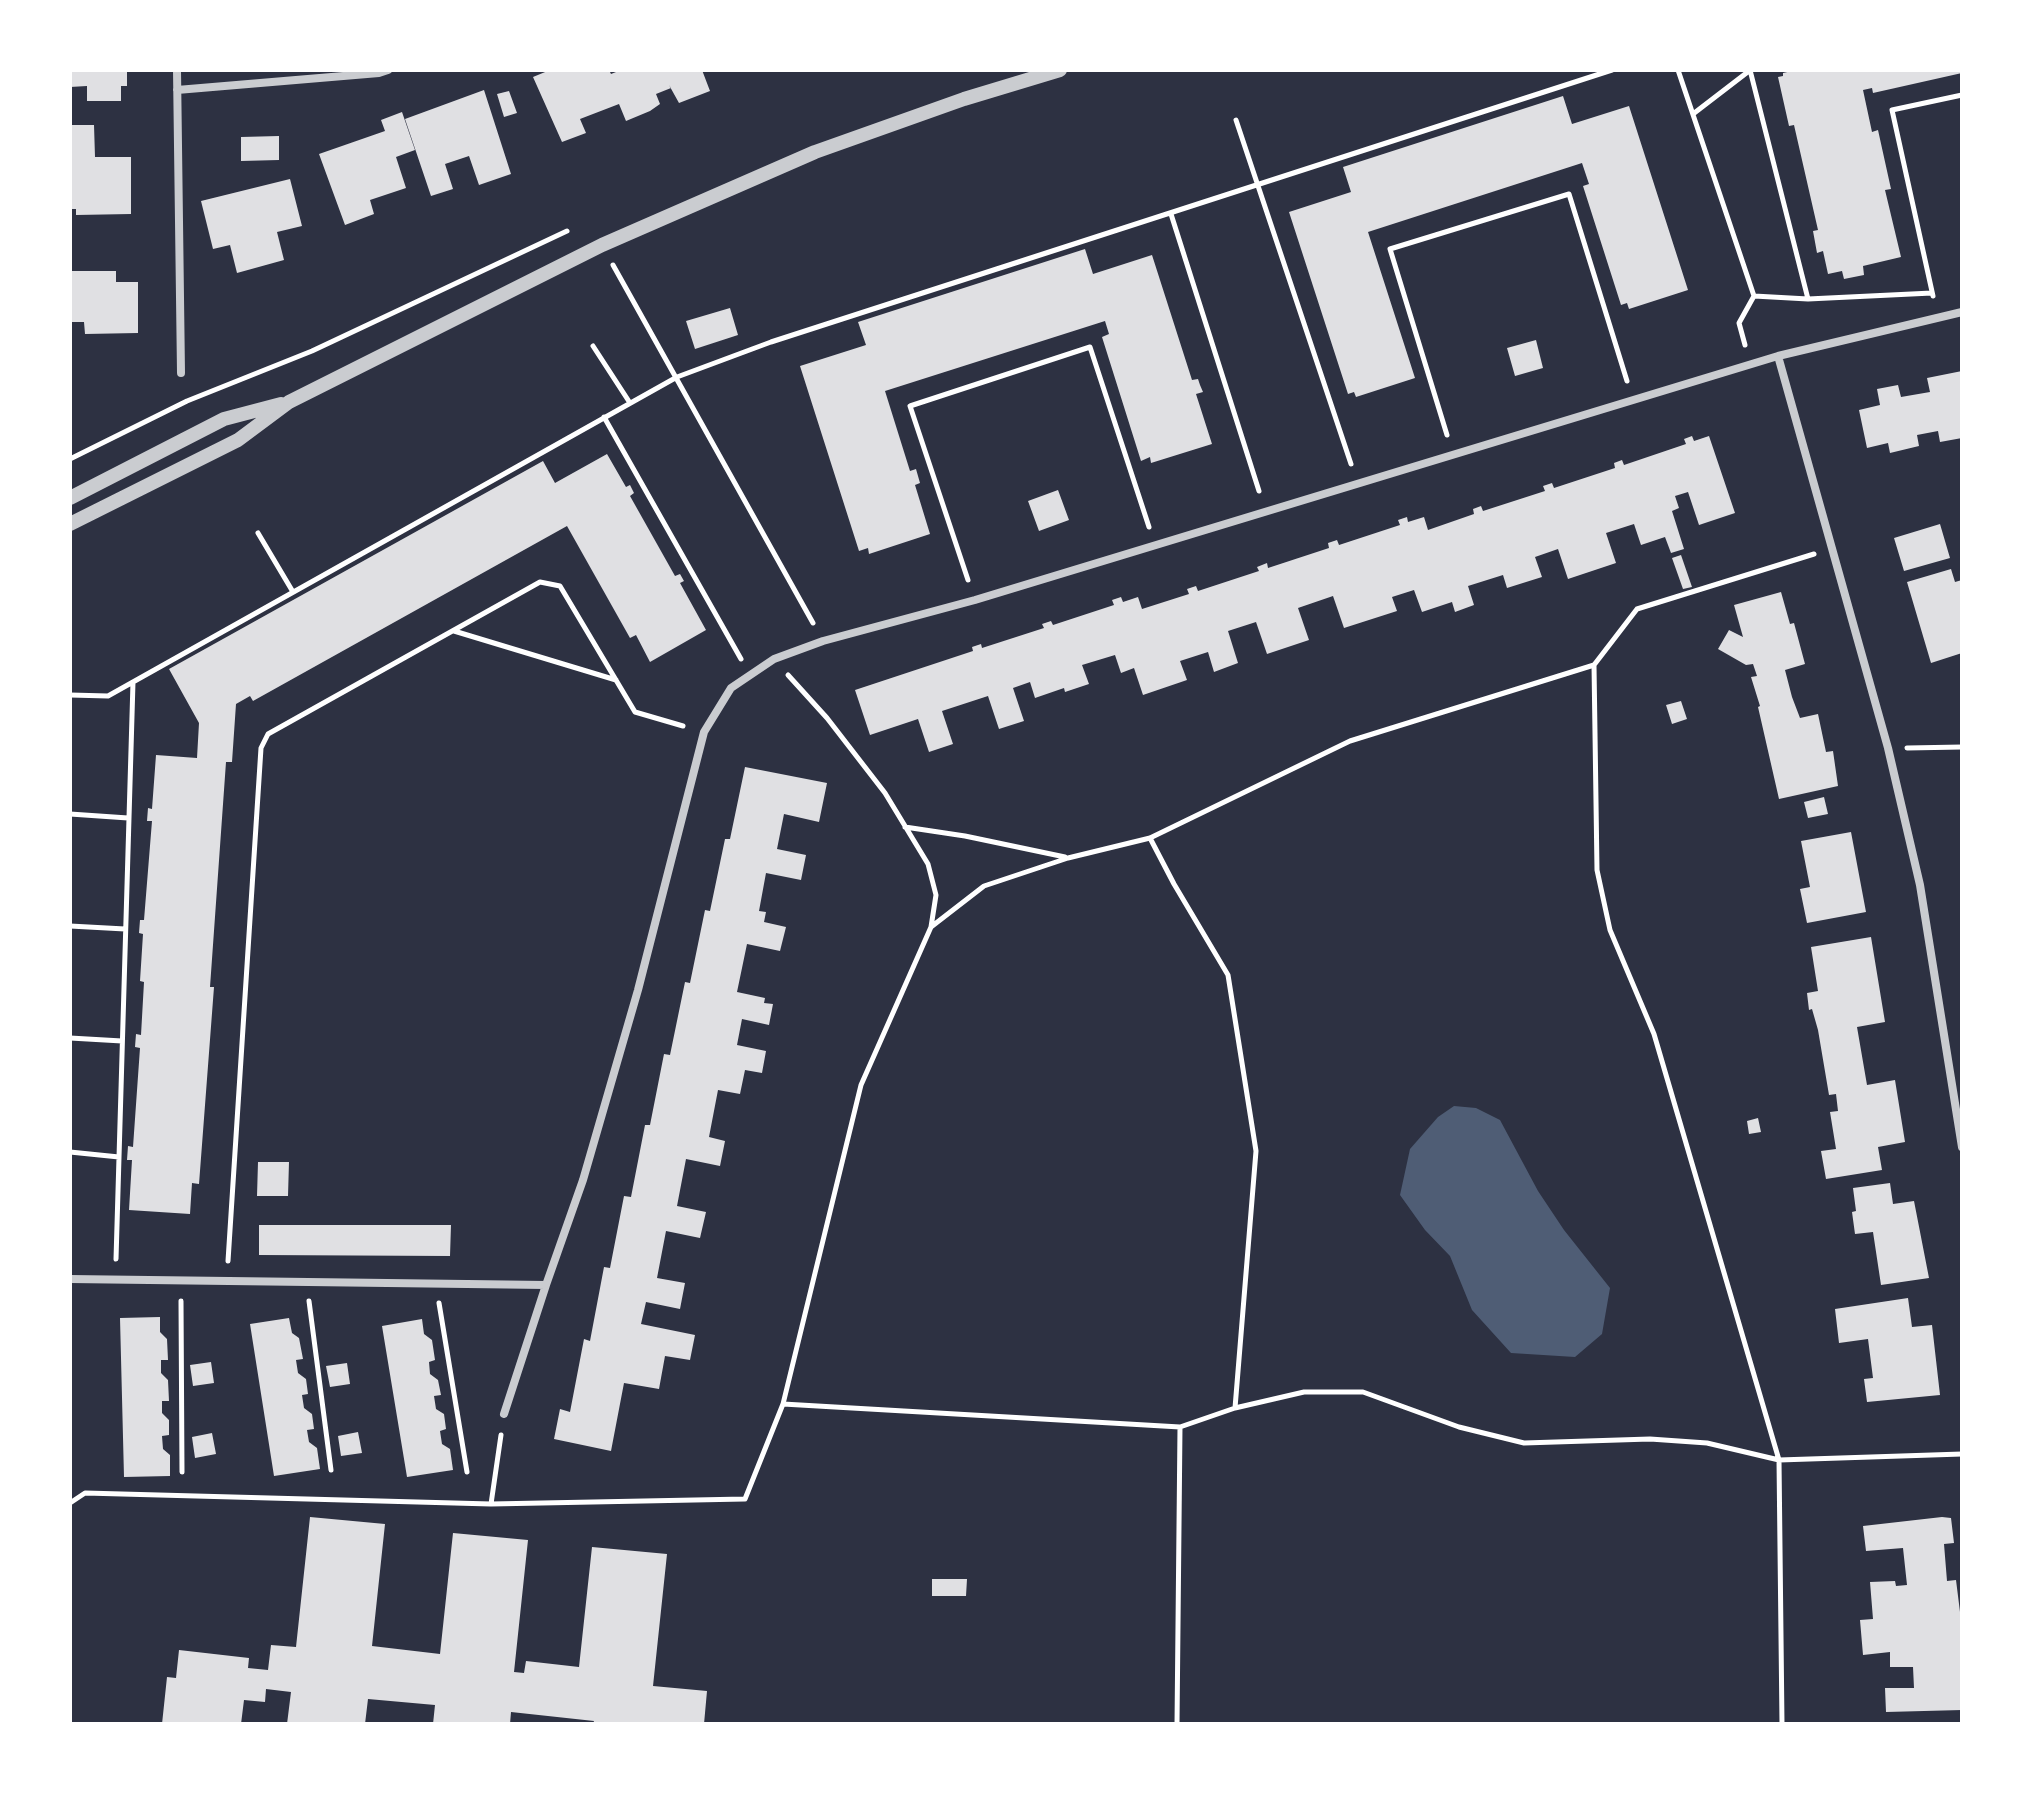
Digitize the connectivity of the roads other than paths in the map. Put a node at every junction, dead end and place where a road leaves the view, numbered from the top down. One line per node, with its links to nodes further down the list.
1 (177, 70): 4 (street)
2 (388, 70): 4 (street)
3 (1060, 70): 8 (street)
4 (177, 90): 7 (street)
5 (1962, 312): 6 (street)
6 (1778, 356): 11 (street); 13 (street)
7 (181, 373)
8 (289, 402): 9 (street); 10 (street)
9 (70, 498)
10 (70, 524)
11 (1962, 1147)
12 (70, 1279): 13 (street)
13 (546, 1285): 14 (street)
14 (504, 1414)

